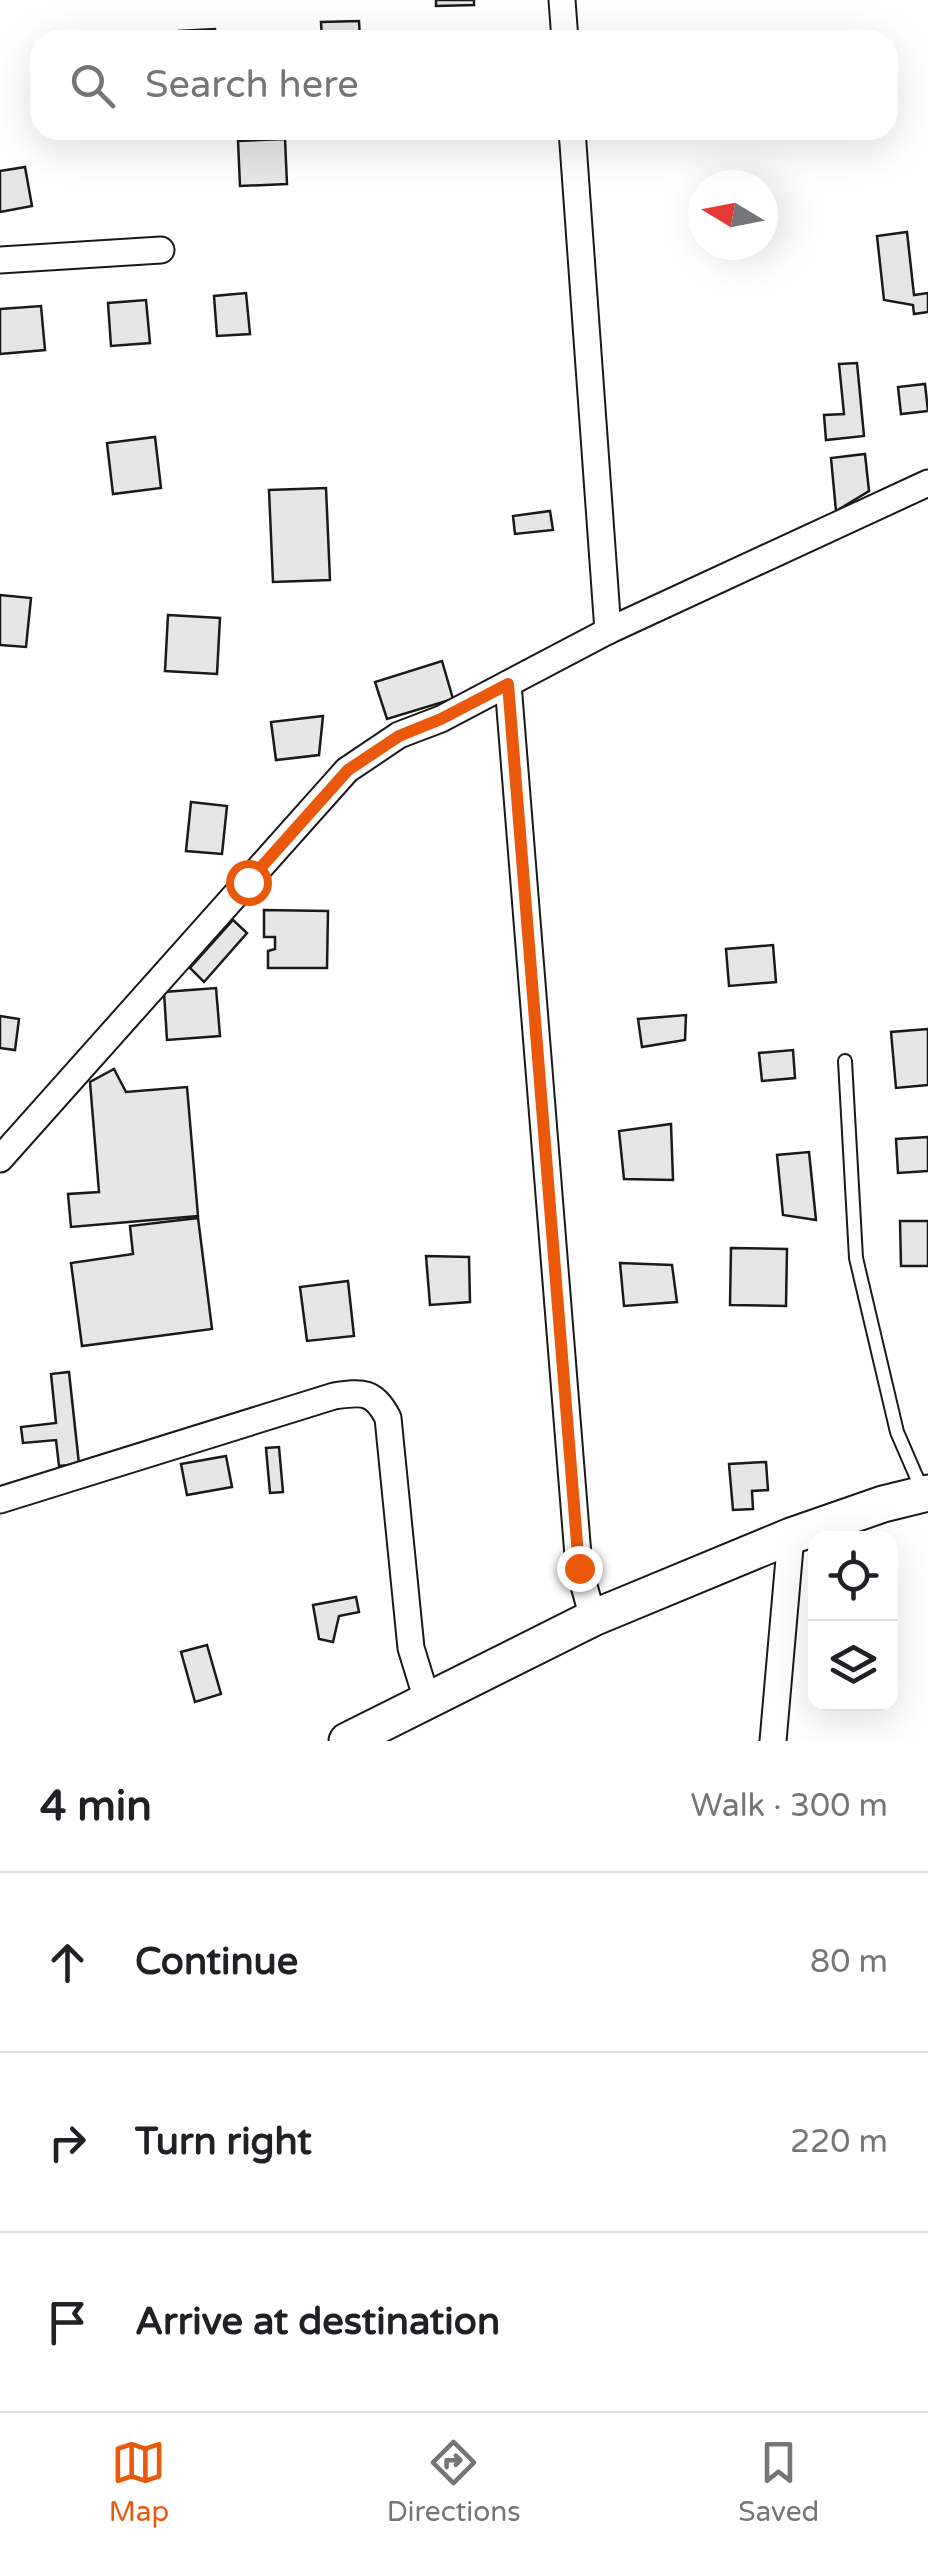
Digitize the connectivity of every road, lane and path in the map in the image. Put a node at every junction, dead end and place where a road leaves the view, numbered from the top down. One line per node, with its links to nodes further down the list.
1 (562, 0): 2 (street)
2 (564, 30)
3 (573, 140): 7 (street)
4 (161, 250): 5 (street)
5 (0, 260)
6 (928, 483): 7 (street)
7 (608, 632): 8 (street)
8 (508, 684): 10 (street); 14 (street)
9 (844, 1061): 11 (lane)
10 (0, 1159)
11 (926, 1494): 13 (street)
12 (0, 1500): 15 (street)
13 (791, 1536): 14 (street); 17 (street)
14 (592, 1618): 15 (street)
15 (427, 1700): 16 (street)
16 (364, 1737)
17 (773, 1741)

